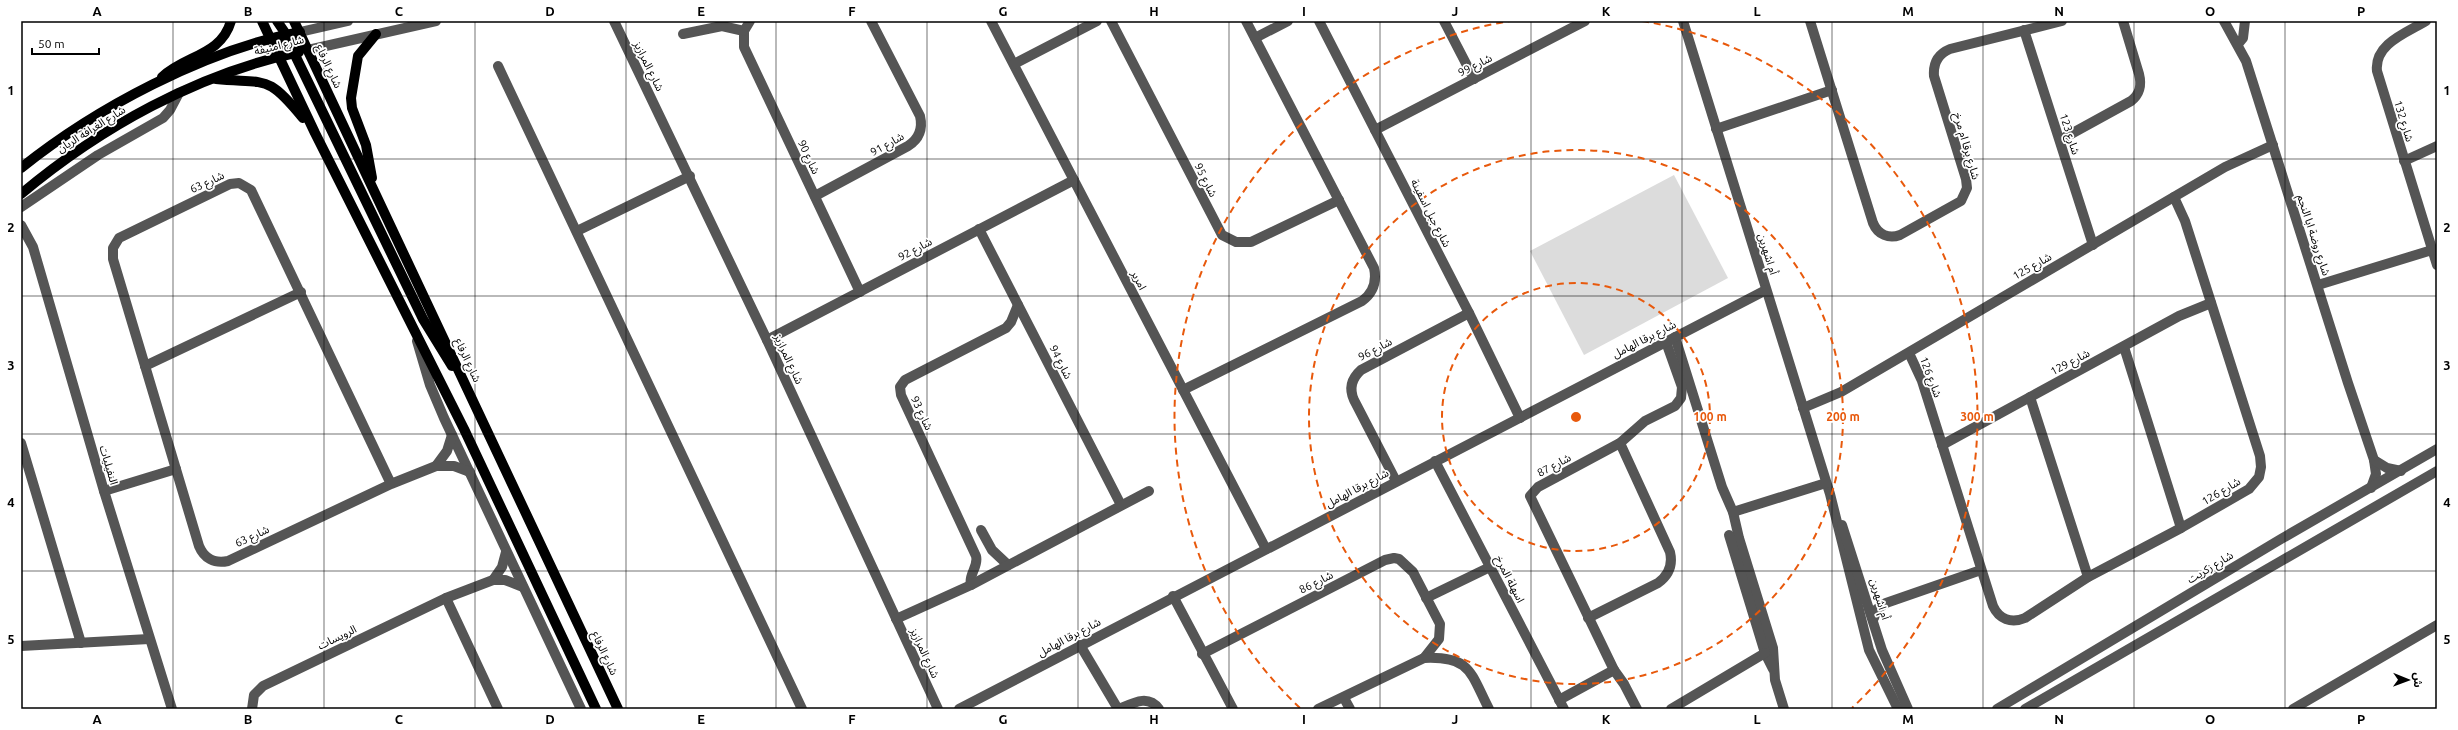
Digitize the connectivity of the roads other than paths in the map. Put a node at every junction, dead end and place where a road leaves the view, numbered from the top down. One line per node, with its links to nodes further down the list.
1 (231, 21): 41 (main road)
2 (262, 21): 32 (main road)
3 (277, 21): 30 (main road)
4 (294, 21): 27 (main road, شارع الرفاع)
5 (348, 21): 27 (street, شارع امنيفة)
6 (436, 21): 28 (street, شارع امنيفة)
7 (614, 21): 52 (street, شارع المرازيز)
8 (750, 21): 26 (street)
9 (871, 21): 56 (street, شارع 91)
10 (991, 21): 37 (street, امرير)
11 (1097, 21): 37 (street)
12 (1111, 21): 58 (street, شارع 95)
13 (1246, 21): 31 (street)
14 (1288, 21): 31 (street)
15 (1319, 21): 45 (street, شارع جبل اسفينة)
16 (1444, 21): 40 (street)
17 (1586, 21): 40 (street, شارع 99)
18 (1683, 21): 44 (street, أم اشهرين)
19 (1810, 21): 42 (street, شارع برقا ام مرخ)
20 (2062, 21): 25 (street, شارع برقا ام مرخ)
21 (2123, 21): 47 (street)
22 (2224, 21): 33 (street, شارع روضة ابا النجم)
23 (2245, 21): 33 (street)
24 (2426, 21): 50 (street, شارع 132)
25 (2024, 30): 42 (street, شارع برقا ام مرخ); 47 (street, شارع 123)
26 (744, 31): 29 (street); 56 (street, شارع 90)
27 (300, 32): 30 (main road, شارع امنيفة); 34 (main road, شارع الرفاع)
28 (376, 34): 34 (street, شارع امنيفة); 54 (main road)
29 (683, 34)
30 (284, 35): 32 (main road, شارع امنيفة); 34 (main road)
31 (1255, 38): 58 (street)
32 (270, 39): 35 (main road); 36 (main road); 41 (main road, شارع امنيفة)
33 (2238, 44): 48 (street, شارع روضة ابا النجم)
34 (308, 50): 35 (main road, شارع امنيفة); 54 (main road, شارع الرفاع)
35 (294, 53): 36 (main road, شارع امنيفة); 80 (main road)
36 (278, 57): 39 (main road, شارع امنيفة); 46 (main road)
37 (1014, 64): 53 (street, امرير)
38 (498, 66): 62 (street)
39 (212, 79): 43 (main road, شارع امنيفة); 46 (main road)
40 (1474, 79): 45 (street, شارع 99)
41 (155, 85): 51 (main road, شارع الغرافة الريان)
42 (1832, 90): 44 (street)
43 (179, 93): 55 (main road, شارع الغرافة الريان); 59 (street)
44 (1716, 129): 67 (street, أم اشهرين)
45 (1375, 130): 72 (street, شارع جبل اسفينة)
46 (315, 133): 73 (main road)
47 (2060, 140): 63 (street, شارع 123)
48 (2273, 145): 57 (street, شارع 125); 66 (street, شارع روضة ابا النجم)
49 (2437, 146): 50 (street)
50 (2404, 161): 64 (street, شارع 132)
51 (21, 168)
52 (690, 176): 62 (street); 75 (street, شارع المرازيز)
53 (1074, 180): 61 (street, شارع 92); 81 (street, امرير)
54 (372, 186): 80 (main road, شارع الرفاع)
55 (21, 194)
56 (815, 196): 69 (street, شارع 90)
57 (2174, 197): 63 (street, شارع 125); 70 (street, شارع 126)
58 (1339, 200): 81 (street)
59 (21, 208)
60 (22, 227): 101 (street, النفيليات)
61 (979, 229): 69 (street, شارع 92); 71 (street, شارع 94)
62 (577, 231): 145 (street)
63 (2093, 245): 78 (street, شارع 125)
64 (2432, 250): 65 (street, شارع 132); 66 (street)
65 (2437, 265)
66 (2318, 285): 90 (street, شارع روضة ابا النجم)
67 (1766, 290): 74 (street, شارع برقا الهامل); 83 (street, أم اشهرين)
68 (300, 292): 79 (street); 79 (street, شارع 63); 99 (street, شارع 63)
69 (860, 292): 75 (street, شارع 92)
70 (2211, 303): 77 (street, شارع 129); 106 (street, شارع 126)
71 (1018, 305): 104 (street, شارع 94); 116 (street, شارع 93)
72 (1469, 313): 84 (street, شارع جبل اسفينة); 97 (street, شارع 96)
73 (415, 331): 85 (street); 143 (main road)
74 (1675, 337): 76 (street, شارع برقا الهامل); 105 (street)
75 (767, 340): 125 (street, شارع المرازيز)
76 (1666, 342): 84 (street, شارع برقا الهامل); 87 (street, شارع 87)
77 (2124, 347): 82 (street, شارع 129); 106 (street)
78 (1909, 353): 83 (street, شارع 125); 88 (street, شارع 126)
79 (145, 366): 93 (street, شارع 63)
80 (465, 382): 144 (main road, شارع الرفاع)
81 (1183, 390): 109 (street, امرير)
82 (2030, 397): 88 (street, شارع 129); 114 (street)
83 (1803, 408): 98 (street, أم اشهرين)
84 (1520, 418): 91 (street, شارع برقا الهامل)
85 (452, 435): 92 (street); 95 (street)
86 (21, 443): 128 (street)
87 (1620, 443): 123 (street); 123 (street, شارع 87)
88 (1942, 445): 113 (street, شارع 126)
89 (2437, 449): 94 (street, شارع زكريت)
90 (2374, 460): 94 (street); 100 (street, شارع روضة ابا النجم)
91 (1435, 461): 97 (street, شارع برقا الهامل); 112 (street, اسهلة المرخ)
92 (436, 466): 95 (street, شارع 63); 99 (street, شارع 63)
93 (176, 469): 99 (street, شارع 63); 101 (street)
94 (2401, 471): 100 (street, شارع زكريت)
95 (470, 472): 110 (street)
96 (2437, 472): 160 (street)
97 (1396, 482): 109 (street, شارع برقا الهامل)
98 (1826, 482): 103 (street, أم اشهرين); 105 (street)
99 (391, 484)
100 (2371, 488): 159 (street, شارع زكريت)
101 (104, 491): 127 (street, النفيليات)
102 (1149, 491): 104 (street)
103 (1830, 494): 119 (street, أم اشهرين); 136 (street, أم اشهرين)
104 (1121, 505): 111 (street)
105 (1733, 512): 135 (street)
106 (2182, 528): 114 (street, شارع 126)
107 (981, 530): 111 (street)
108 (1729, 535): 131 (street)
109 (1266, 550): 118 (street, شارع برقا الهامل)
110 (506, 552): 115 (street); 117 (street)
111 (1008, 565): 116 (street)
112 (1490, 567): 121 (street); 138 (street, اسهلة المرخ)
113 (1981, 570): 114 (street, شارع 126); 122 (street)
114 (2088, 577)
115 (493, 580): 117 (street, الرويسات); 120 (street, الرويسات)
116 (971, 585): 125 (street)
117 (523, 587): 142 (street)
118 (1172, 596): 129 (street, شارع برقا الهامل); 132 (street)
119 (1866, 596): 122 (street); 124 (street, أم اشهرين)
120 (446, 598): 140 (street, الرويسات); 141 (street)
121 (1426, 598): 132 (street, شارع 86); 133 (street, شارع 86)
122 (1886, 602): 124 (street)
123 (1588, 618): 134 (street, شارع 87)
124 (1874, 618): 136 (street, أم اشهرين)
125 (896, 619): 146 (street, شارع المرازيز)
126 (2437, 624): 161 (street)
127 (149, 639): 128 (street); 139 (street, النفيليات)
128 (81, 643): 130 (street)
129 (1080, 645): 147 (street, شارع برقا الهامل); 148 (street)
130 (21, 646)
131 (1765, 653): 135 (street); 155 (street)
132 (1202, 654): 150 (street)
133 (1424, 658): 137 (street); 153 (street)
134 (1614, 670): 138 (street); 154 (street, شارع 87)
135 (1775, 671): 156 (street)
136 (1895, 691): 157 (street, أم اشهرين); 158 (street, أم اشهرين)
137 (1344, 698): 151 (street); 152 (street)
138 (1562, 704)
139 (172, 709)
140 (252, 709)
141 (498, 709)
142 (581, 709)
143 (596, 709)
144 (618, 709)
145 (802, 709)
146 (938, 709)
147 (959, 709)
148 (1118, 709): 149 (street)
149 (1159, 709)
150 (1233, 709)
151 (1318, 709)
152 (1350, 709)
153 (1489, 709)
154 (1637, 709)
155 (1671, 709)
156 (1784, 709)
157 (1898, 709)
158 (1908, 709)
159 (1997, 709)
160 (2025, 709)
161 (2293, 709)

